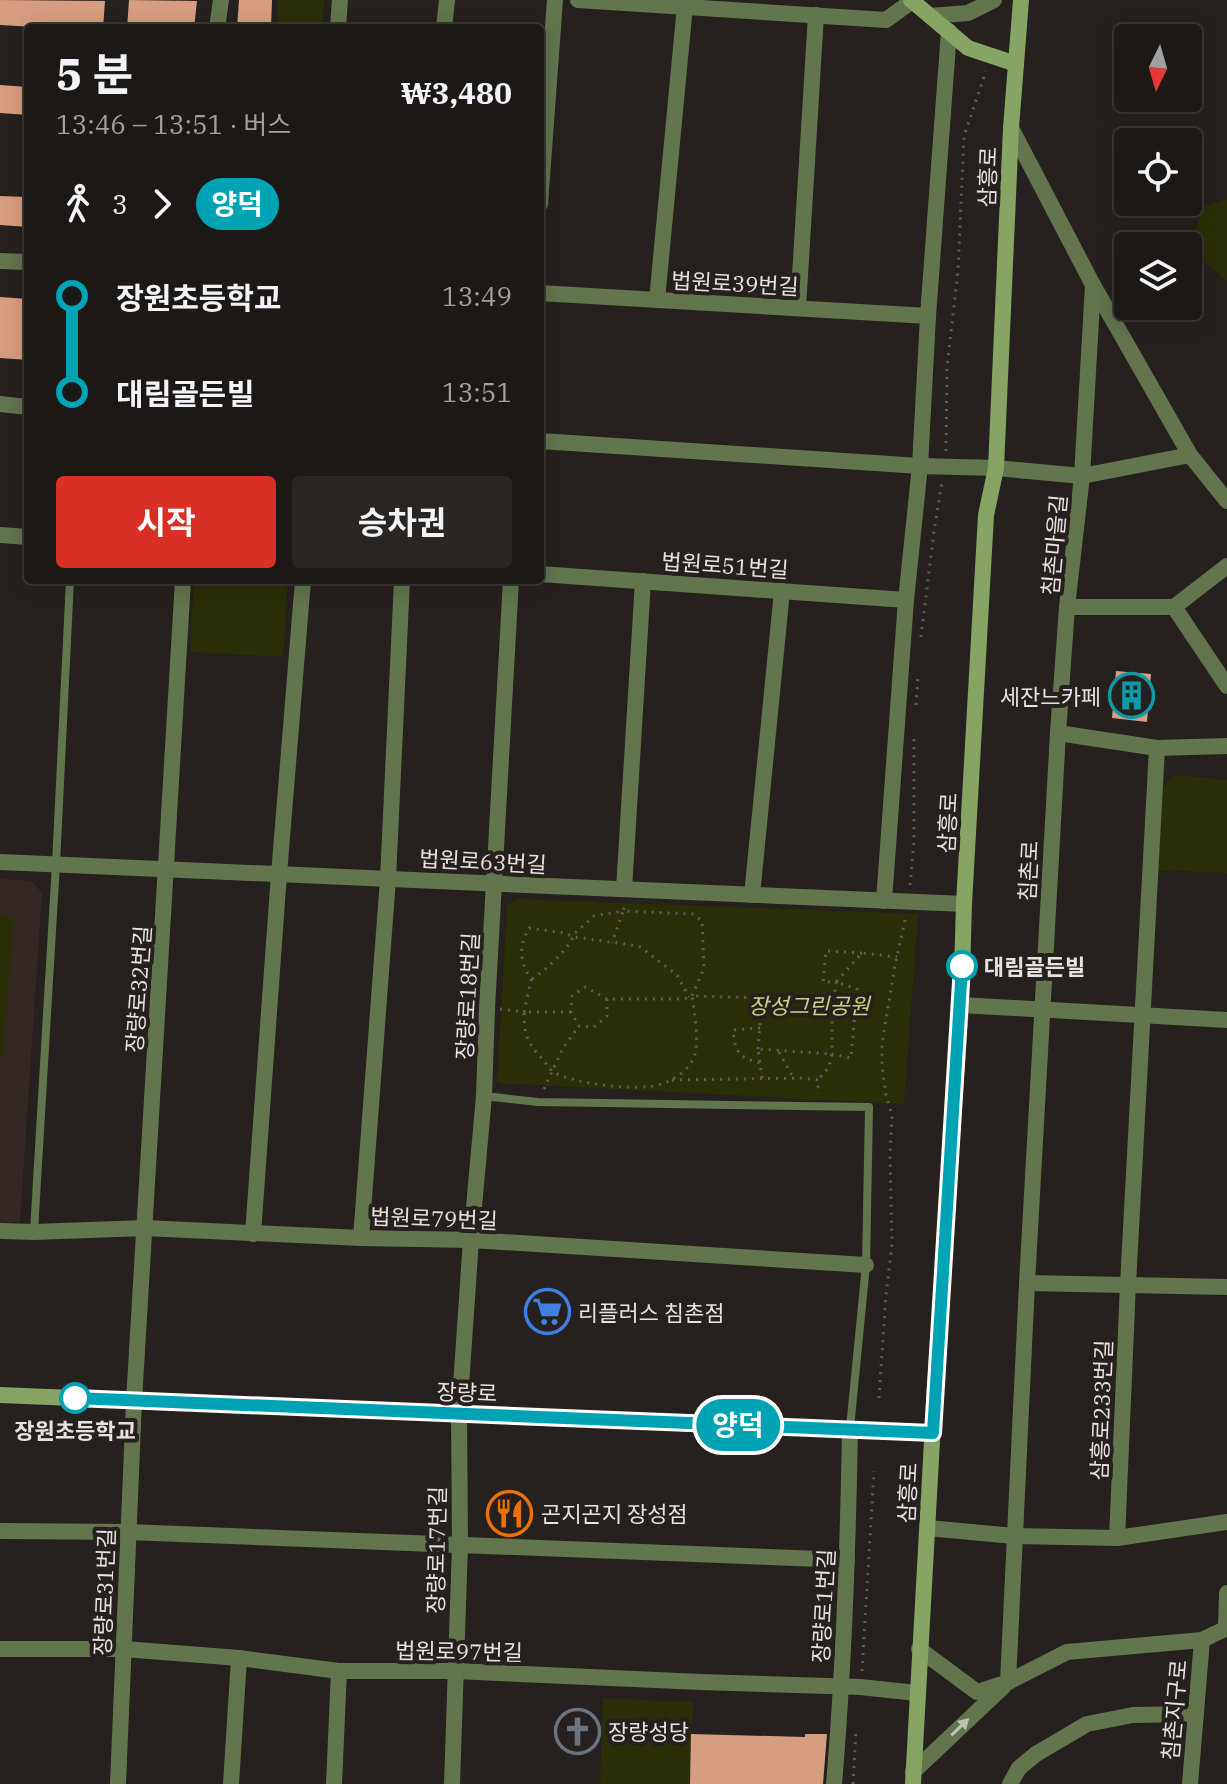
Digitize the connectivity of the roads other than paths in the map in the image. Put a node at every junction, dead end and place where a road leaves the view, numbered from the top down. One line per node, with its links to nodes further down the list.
1 (221, 0): 12 (street)
2 (340, 0): 13 (street)
3 (447, 0): 14 (street)
4 (555, 0): 18 (street)
5 (578, 0): 9 (street)
6 (911, 0): 10 (street); 11 (main road)
7 (994, 0): 11 (street)
8 (1021, 0): 16 (main road, 삼흥로)
9 (685, 6): 10 (street); 23 (street)
10 (816, 15): 24 (street)
11 (930, 16): 15 (main road)
12 (218, 24)
13 (338, 24)
14 (444, 24)
15 (949, 31): 16 (main road); 25 (street)
16 (1016, 64): 17 (main road, 삼흥로)
17 (1011, 128): 21 (street); 31 (main road, 삼흥로)
18 (544, 150)
19 (0, 261): 20 (street)
20 (24, 262)
21 (1093, 285): 29 (street); 32 (street)
22 (544, 293): 23 (street, 법원로39번길)
23 (657, 300): 24 (street, 법원로39번길)
24 (798, 308): 25 (street, 법원로39번길)
25 (928, 316): 30 (street)
26 (0, 404): 27 (street)
27 (24, 407)
28 (544, 441): 30 (street)
29 (1190, 455): 32 (street, 침촌마을길); 33 (street)
30 (920, 466): 31 (street); 45 (street)
31 (996, 468): 32 (street); 61 (main road, 삼흥로)
32 (1082, 476): 46 (street, 침촌마을길)
33 (1227, 501)
34 (0, 535): 35 (street)
35 (24, 537)
36 (1227, 566): 47 (street)
37 (544, 574): 38 (street, 법원로51번길)
38 (643, 581): 44 (street, 법원로51번길); 58 (street)
39 (70, 584): 53 (lane)
40 (183, 584): 54 (street, 장량로32번길)
41 (303, 584): 55 (street)
42 (402, 584): 56 (street)
43 (511, 584): 57 (street, 장량로18번길)
44 (782, 591): 45 (street, 법원로51번길); 59 (street)
45 (906, 600): 60 (street)
46 (1067, 607): 47 (street, 침촌마을길); 49 (street, 침촌로)
47 (1174, 607): 48 (street)
48 (1227, 686)
49 (1058, 733): 51 (street); 63 (street, 침촌로)
50 (1227, 746): 51 (street)
51 (1157, 748): 64 (street)
52 (0, 862): 53 (street, 법원로63번길)
53 (56, 864): 54 (street, 법원로63번길); 69 (lane)
54 (167, 869): 55 (street, 법원로63번길); 67 (street, 장량로32번길)
55 (279, 874): 56 (street, 법원로63번길); 70 (street)
56 (388, 879): 57 (street, 법원로63번길); 71 (street)
57 (495, 884): 58 (street, 법원로63번길); 66 (street, 장량로18번길)
58 (624, 889): 59 (street, 법원로63번길)
59 (752, 895): 60 (street, 법원로63번길)
60 (884, 901): 61 (street, 법원로63번길)
61 (964, 904): 62 (main road, 삼흥로)
62 (961, 1005): 63 (street); 81 (main road, 삼흥로)
63 (1042, 1011): 64 (street); 74 (street, 침촌로)
64 (1143, 1014): 65 (street); 75 (street)
65 (1227, 1020)
66 (484, 1096): 72 (street, 장량로18번길); 73 (lane)
67 (145, 1228): 69 (street, 법원로79번길); 70 (street, 법원로79번길); 78 (street, 장량로32번길)
68 (0, 1231): 69 (street, 법원로79번길)
69 (34, 1232)
70 (253, 1234): 71 (street, 법원로79번길)
71 (361, 1238): 72 (street, 법원로79번길)
72 (471, 1240): 73 (street, 법원로79번길); 79 (street, 장량로18번길)
73 (866, 1265): 80 (lane)
74 (1027, 1283): 75 (street); 86 (street)
75 (1128, 1284): 76 (street); 87 (street, 삼흥로233번길)
76 (1227, 1287)
77 (0, 1395): 78 (main road, 장량로)
78 (134, 1401): 79 (main road, 장량로); 85 (street, 장량로31번길)
79 (459, 1414): 80 (main road, 장량로); 88 (street, 장량로17번길)
80 (850, 1429): 81 (main road, 장량로); 89 (street, 장량로1번길)
81 (933, 1433): 83 (main road, 삼흥로)
82 (1227, 1522): 87 (street)
83 (928, 1528): 86 (street); 95 (main road, 삼흥로)
84 (0, 1531): 85 (street)
85 (128, 1532): 88 (street); 94 (street, 장량로31번길)
86 (1014, 1536): 87 (street); 99 (street)
87 (1117, 1538)
88 (460, 1545): 89 (street); 98 (street, 장량로17번길)
89 (847, 1560): 100 (street, 장량로1번길)
90 (1227, 1593): 91 (street)
91 (1226, 1628): 92 (street, 삼흥로)
92 (1202, 1640): 99 (street, 삼흥로); 102 (street, 침촌지구로)
93 (0, 1649): 94 (street, 법원로97번길)
94 (124, 1649): 96 (street, 법원로97번길); 104 (street, 장량로31번길)
95 (919, 1649): 99 (street, 삼흥로); 101 (main road, 삼흥로)
96 (239, 1658): 97 (street, 법원로97번길); 105 (street)
97 (339, 1671): 98 (street, 법원로97번길); 106 (street)
98 (455, 1671): 100 (street, 법원로97번길); 107 (street, 장량로17번길)
99 (1008, 1682): 103 (street, 삼흥로, one-way to 99)
100 (842, 1686): 101 (street, 법원로97번길); 108 (street, 장량로1번길)
101 (917, 1693): 103 (main road, 삼흥로)
102 (1196, 1714): 109 (street); 110 (street, 침촌지구로)
103 (913, 1778)
104 (118, 1784)
105 (231, 1784)
106 (334, 1784)
107 (452, 1784)
108 (834, 1784)
109 (1010, 1784)
110 (1190, 1784)

